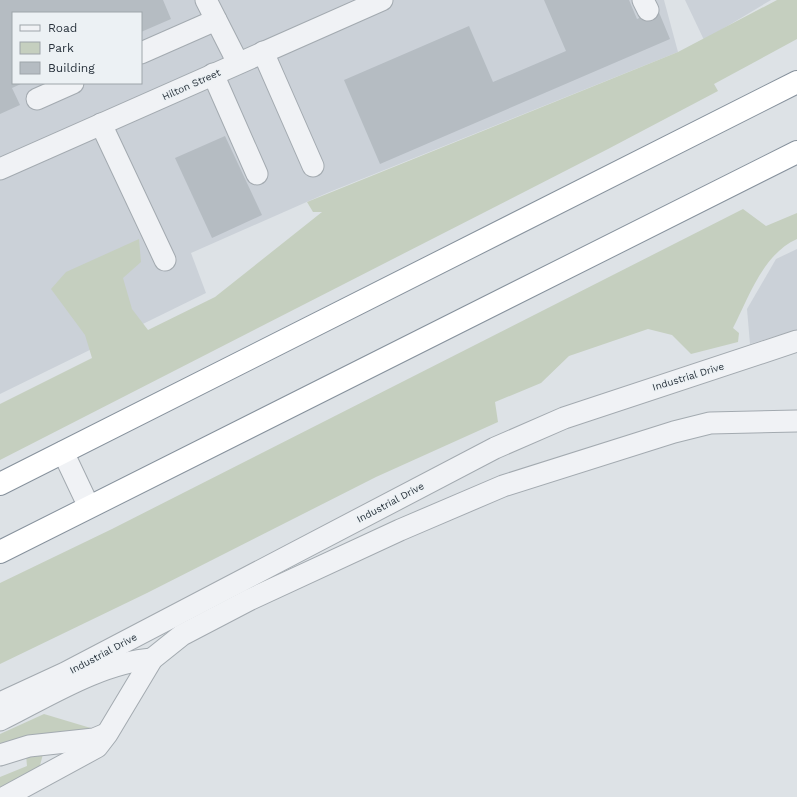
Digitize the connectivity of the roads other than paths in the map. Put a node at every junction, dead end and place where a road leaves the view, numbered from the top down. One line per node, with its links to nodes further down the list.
1 (206, 0): 3 (street)
2 (378, 1): 4 (street, Hilton Street)
3 (216, 20): 5 (street); 6 (street)
4 (263, 52): 6 (street, Hilton Street); 13 (street)
5 (142, 53)
6 (238, 63): 7 (street, Hilton Street)
7 (213, 74): 11 (street, Hilton Street); 15 (street)
8 (797, 82): 19 (highway)
9 (71, 84): 10 (street)
10 (37, 99)
11 (102, 124): 14 (street, Hilton Street); 16 (street)
12 (797, 152): 21 (highway)
13 (313, 166)
14 (0, 169)
15 (257, 174)
16 (165, 260)
17 (797, 341): 24 (street, Industrial Drive)
18 (797, 421): 23 (street)
19 (63, 452): 20 (highway); 21 (street)
20 (0, 484)
21 (89, 507): 22 (highway)
22 (0, 552)
23 (152, 659): 25 (street); 26 (street)
24 (0, 703)
25 (0, 720)
26 (107, 734): 27 (street); 28 (street)
27 (0, 756)
28 (5, 797)

